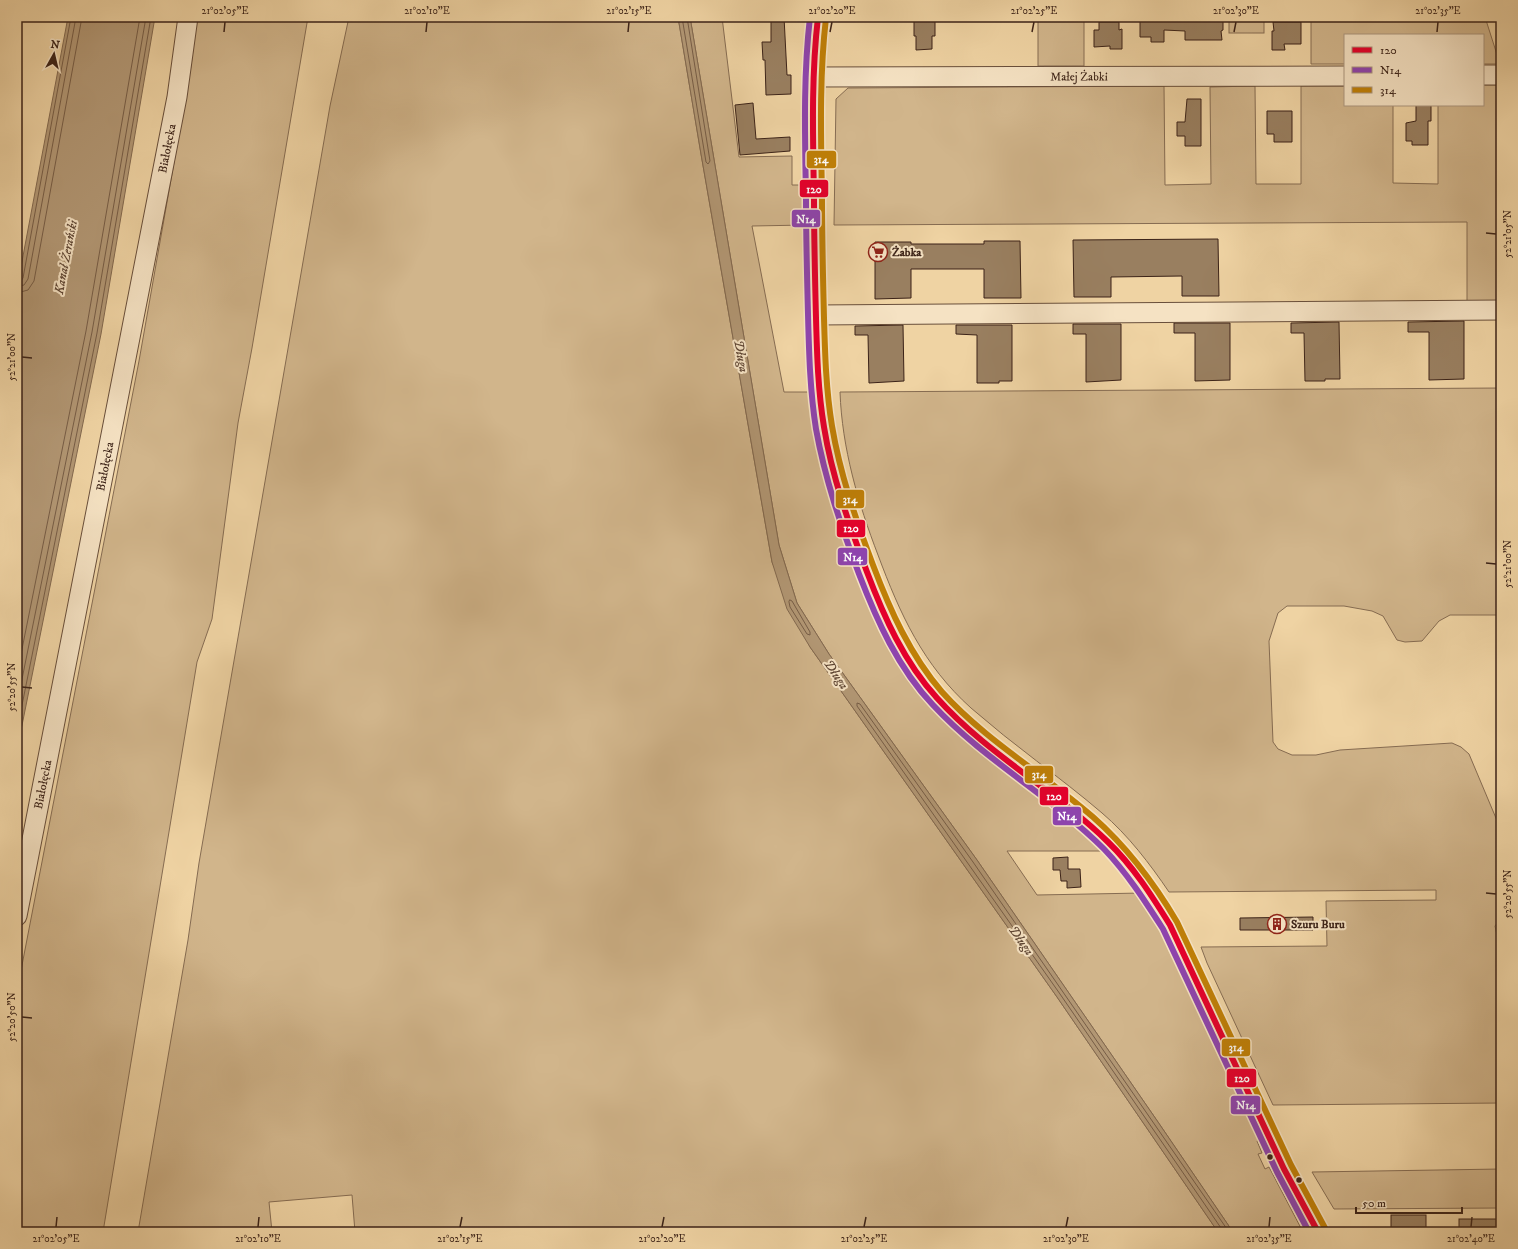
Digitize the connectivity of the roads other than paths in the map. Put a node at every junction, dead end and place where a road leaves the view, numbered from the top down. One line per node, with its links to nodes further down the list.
1 (188, 17): 9 (street, Białołęcka)
2 (818, 17): 6 (street)
3 (1501, 74): 4 (street)
4 (1484, 75)
5 (1344, 76): 6 (street, Małej Żabki)
6 (813, 77): 8 (street)
7 (1501, 310): 8 (street)
8 (816, 314): 10 (street)
9 (17, 916)
10 (1318, 1232)

